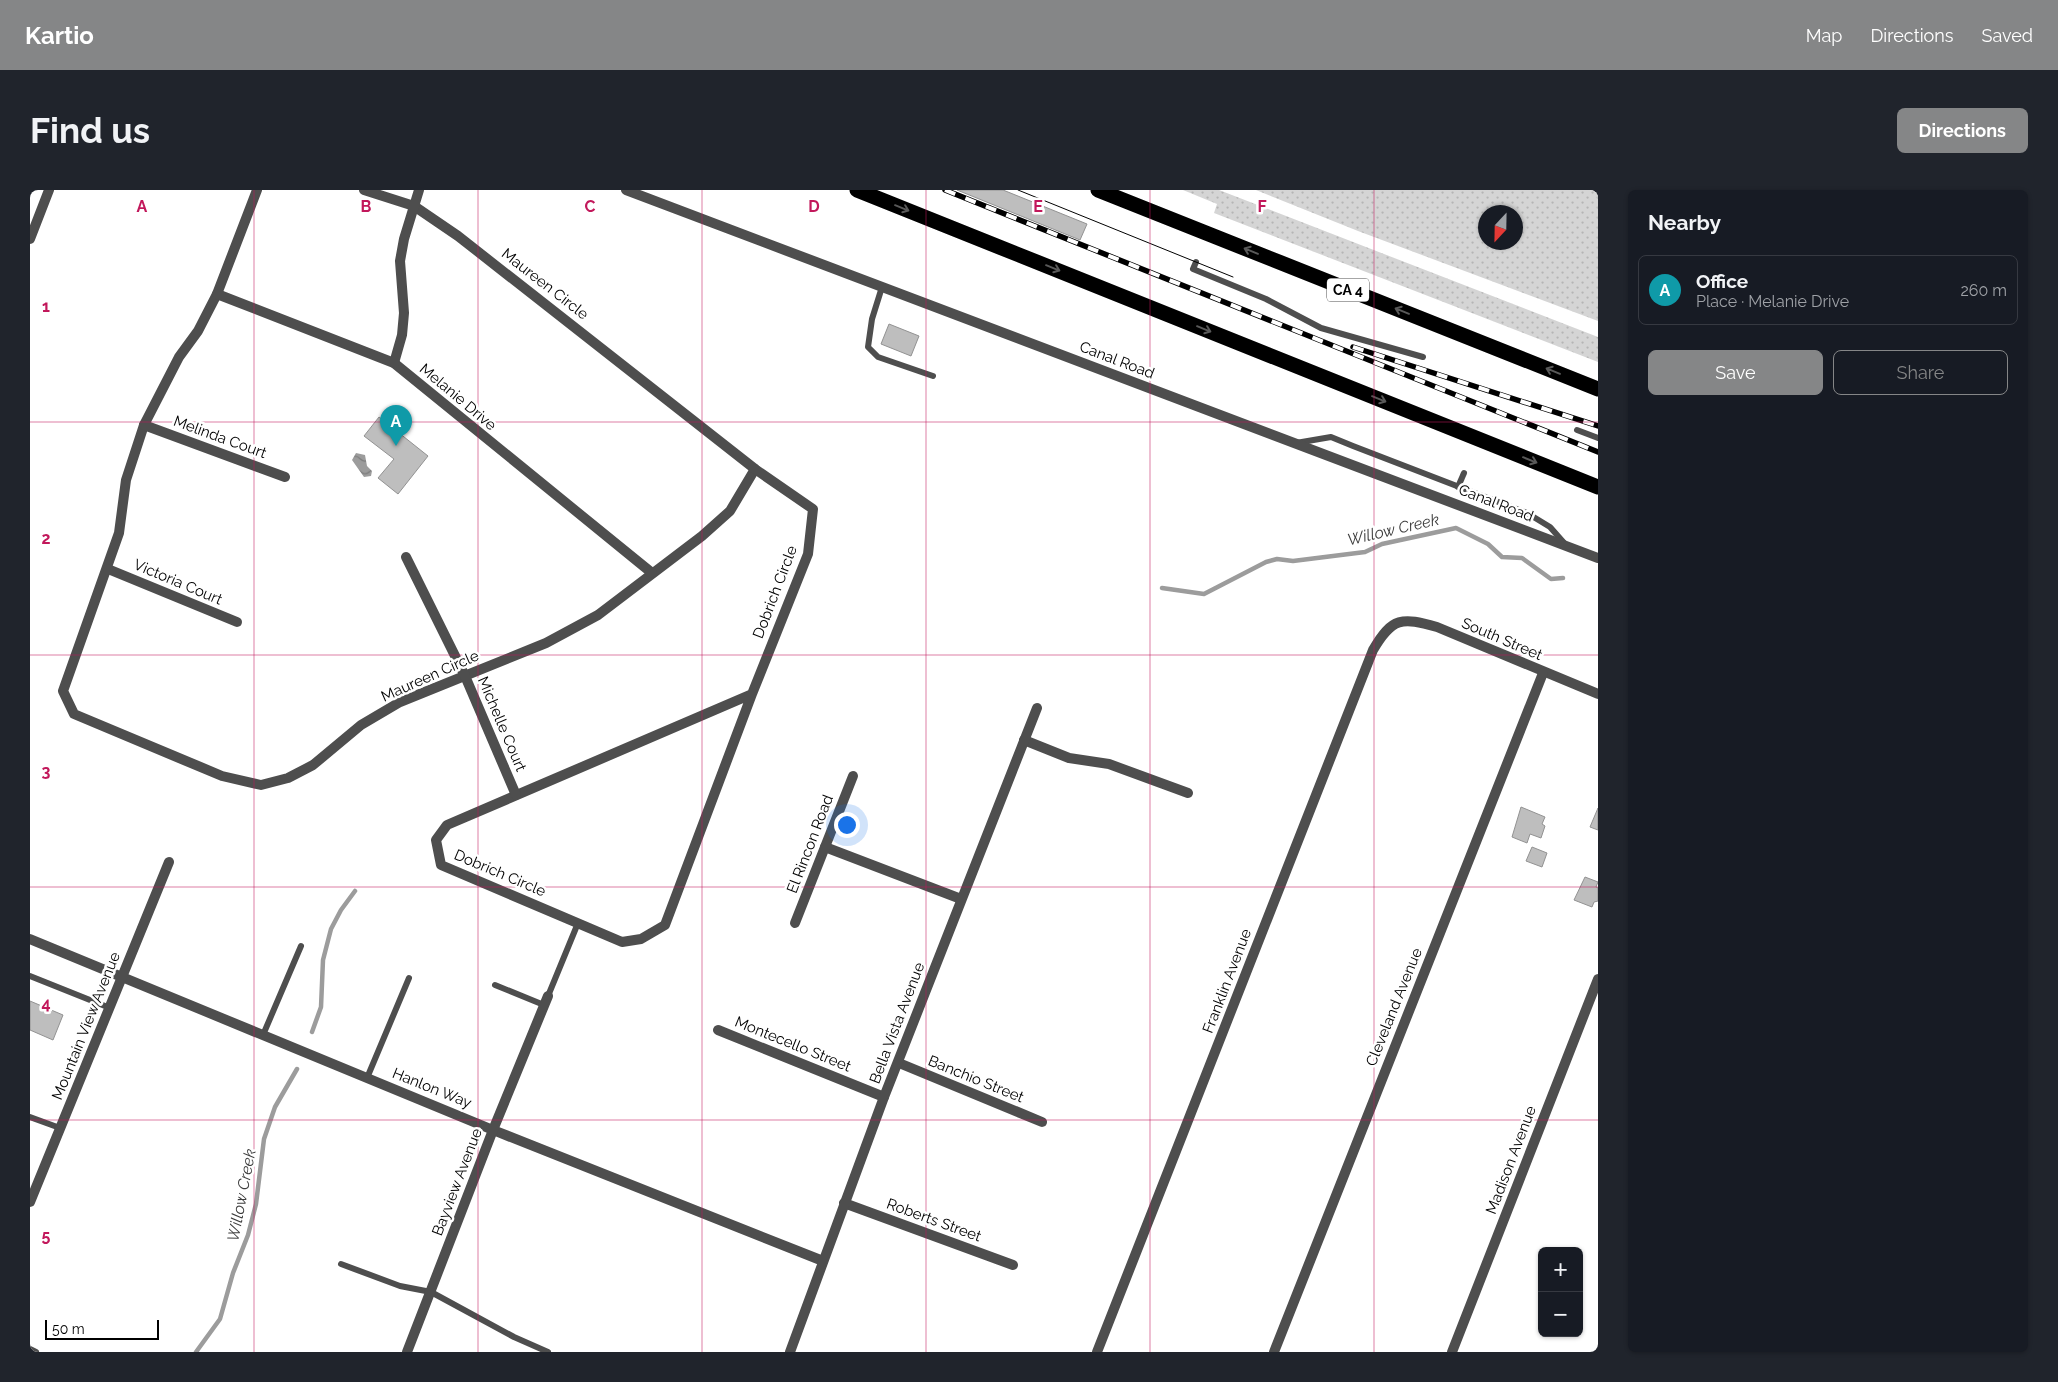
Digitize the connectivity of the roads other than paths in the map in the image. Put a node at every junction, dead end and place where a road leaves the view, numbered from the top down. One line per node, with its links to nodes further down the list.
1 (49, 190): 9 (street)
2 (257, 190): 12 (street, Maureen Circle)
3 (364, 190): 8 (street, Maureen Circle)
4 (419, 190): 8 (street)
5 (626, 190): 11 (street, Canal Road)
6 (857, 190): 25 (highway, one-way to 25)
7 (1098, 190): 16 (highway, CA 4, one-way to 7)
8 (414, 206): 14 (street); 21 (street, Maureen Circle)
9 (30, 239)
10 (1196, 262): 13 (lane)
11 (882, 287): 15 (lane); 20 (street, Canal Road)
12 (217, 294): 14 (street, Melanie Drive); 17 (street, Maureen Circle)
13 (1423, 357)
14 (394, 363): 30 (street, Melanie Drive)
15 (933, 376)
16 (1598, 390)
17 (144, 425): 23 (street, Melinda Court); 29 (street, Maureen Circle)
18 (1577, 430): 19 (lane)
19 (1598, 438)
20 (1295, 443): 24 (lane); 26 (street, Canal Road)
21 (755, 469): 30 (street, Maureen Circle); 35 (street, Dobrich Circle)
22 (1464, 473): 24 (lane)
23 (285, 477)
24 (1458, 487): 26 (lane)
25 (1598, 487)
26 (1566, 545): 28 (street, Canal Road)
27 (406, 557): 34 (street, Michelle Court)
28 (1598, 558)
29 (108, 569): 31 (street, Victoria Court); 34 (street, Maureen Circle)
30 (652, 574): 34 (street, Maureen Circle)
31 (237, 622)
32 (1391, 625): 33 (street, South Street); 76 (street, Franklin Avenue)
33 (1543, 672): 36 (street, South Street); 77 (street, Cleveland Avenue)
34 (465, 676): 41 (street, Michelle Court)
35 (752, 694): 41 (street, Dobrich Circle); 45 (street, Dobrich Circle)
36 (1598, 694)
37 (1038, 708): 38 (street, Bella Vista Avenue)
38 (1024, 740): 40 (street); 44 (street, Bella Vista Avenue)
39 (853, 776): 42 (street, El Rincon Road)
40 (1188, 793)
41 (516, 795): 45 (street, Dobrich Circle)
42 (825, 847): 44 (street); 46 (street, El Rincon Road)
43 (169, 862): 50 (street, Mountain View Avenue)
44 (961, 899): 58 (street, Bella Vista Avenue)
45 (578, 923): 54 (lane)
46 (795, 923)
47 (30, 939): 50 (street, Hanlon Way)
48 (301, 946): 57 (lane)
49 (30, 976): 55 (lane)
50 (122, 977): 55 (street, Mountain View Avenue); 57 (street, Hanlon Way)
51 (409, 978): 59 (lane)
52 (1598, 979): 78 (street, Madison Avenue)
53 (494, 985): 54 (lane)
54 (546, 1001): 64 (street, Bayview Avenue)
55 (110, 1008): 63 (street, Mountain View Avenue)
56 (718, 1030): 60 (street, Montecello Street)
57 (263, 1035): 59 (street, Hanlon Way)
58 (899, 1064): 60 (street, Bella Vista Avenue); 62 (street, Banchio Street)
59 (367, 1078): 64 (street, Hanlon Way)
60 (884, 1097): 66 (street, Bella Vista Avenue)
61 (30, 1117): 63 (lane)
62 (1042, 1122)
63 (60, 1128): 65 (street, Mountain View Avenue)
64 (493, 1130): 67 (street, Hanlon Way); 70 (street, Bayview Avenue)
65 (30, 1202)
66 (844, 1203): 67 (street, Bella Vista Avenue); 69 (street, Roberts Street)
67 (823, 1261): 75 (street, Bella Vista Avenue)
68 (341, 1264): 70 (lane)
69 (1013, 1265)
70 (432, 1292): 73 (street, Bayview Avenue); 74 (lane)
71 (30, 1349): 72 (lane)
72 (36, 1352)
73 (407, 1352)
74 (548, 1352)
75 (790, 1352)
76 (1098, 1352)
77 (1274, 1352)
78 (1452, 1352)

